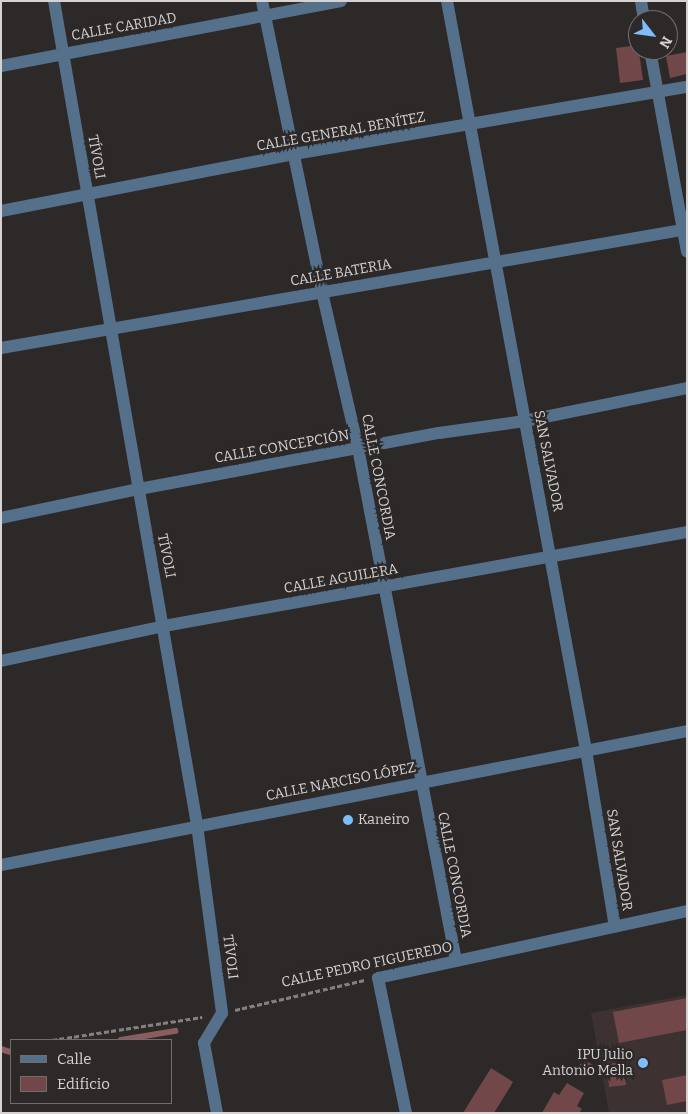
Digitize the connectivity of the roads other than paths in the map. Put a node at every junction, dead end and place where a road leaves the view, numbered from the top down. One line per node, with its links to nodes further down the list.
1 (54, 1): 6 (street, TÍVOLI)
2 (262, 1): 5 (street, CALLE CONCORDIA)
3 (341, 1): 5 (street, CALLE CARIDAD)
4 (447, 1): 11 (street, SAN SALVADOR)
5 (264, 17): 6 (street, CALLE CARIDAD); 12 (street, CALLE CONCORDIA)
6 (62, 54): 8 (street, CALLE CARIDAD); 13 (street, TÍVOLI)
7 (652, 60): 10 (street)
8 (1, 66)
9 (687, 87): 10 (street, CALLE GENERAL BENÍTEZ)
10 (658, 92): 11 (street, CALLE GENERAL BENÍTEZ); 15 (street)
11 (470, 125): 12 (street, CALLE GENERAL BENÍTEZ); 17 (street, SAN SALVADOR)
12 (294, 154): 13 (street, CALLE GENERAL BENÍTEZ); 18 (street, CALLE CONCORDIA)
13 (88, 194): 14 (street, CALLE GENERAL BENÍTEZ); 19 (street, TÍVOLI)
14 (1, 211)
15 (685, 229): 16 (street); 17 (street, CALLE BATERIA)
16 (687, 252)
17 (494, 262): 18 (street, CALLE BATERIA); 22 (street, SAN SALVADOR)
18 (322, 292): 19 (street, CALLE BATERIA); 23 (street, CALLE CONCORDIA)
19 (112, 329): 20 (street, CALLE BATERIA); 24 (street, TÍVOLI)
20 (1, 348)
21 (687, 388): 22 (street, CALLE CONCEPCIÓN)
22 (525, 421): 23 (street, CALLE CONCEPCIÓN); 27 (street, SAN SALVADOR)
23 (358, 448): 24 (street, CALLE CONCEPCIÓN); 28 (street, CALLE CONCORDIA)
24 (139, 488): 25 (street, CALLE CONCEPCIÓN); 29 (street, TÍVOLI)
25 (1, 518)
26 (687, 532): 27 (street, CALLE AGUILERA)
27 (550, 556): 28 (street, CALLE AGUILERA); 32 (street, SAN SALVADOR)
28 (384, 587): 29 (street, CALLE AGUILERA); 33 (street, CALLE CONCORDIA)
29 (164, 626): 30 (street, CALLE AGUILERA); 34 (street, TÍVOLI)
30 (1, 661)
31 (687, 731): 32 (street, CALLE NARCISO LÓPEZ)
32 (586, 750): 33 (street, CALLE NARCISO LÓPEZ); 37 (street, SAN SALVADOR)
33 (420, 783): 34 (street, CALLE NARCISO LÓPEZ); 38 (street, CALLE CONCORDIA)
34 (197, 825): 35 (street, CALLE NARCISO LÓPEZ); 39 (street, TÍVOLI)
35 (1, 865)
36 (687, 911): 37 (street, CALLE PEDRO FIGUEREDO)
37 (615, 927): 38 (street, CALLE PEDRO FIGUEREDO)
38 (456, 961): 40 (street, CALLE PEDRO FIGUEREDO)
39 (217, 1113)
40 (406, 1113)

